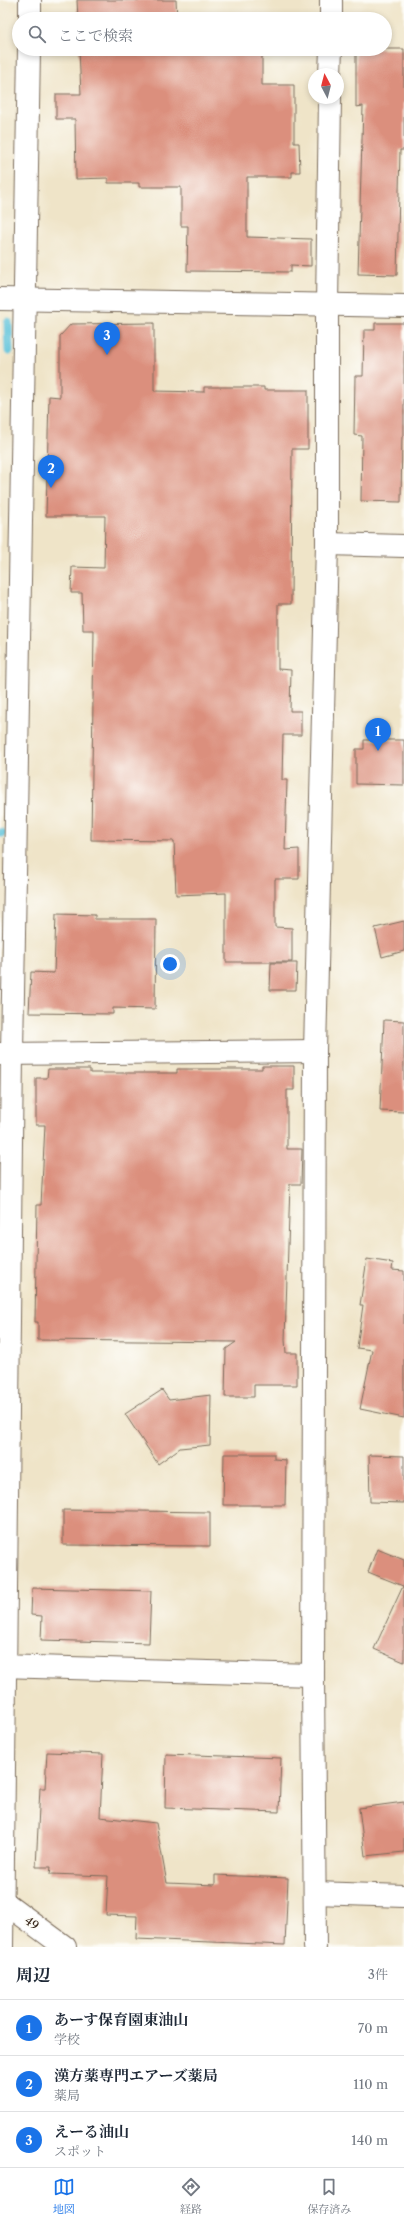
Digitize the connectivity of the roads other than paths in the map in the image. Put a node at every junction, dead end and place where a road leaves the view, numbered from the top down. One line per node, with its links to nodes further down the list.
1 (30, 0): 3 (street)
2 (331, 0): 4 (street)
3 (30, 12)
4 (331, 12)
5 (29, 56): 10 (street)
6 (331, 56): 7 (street)
7 (330, 68)
8 (330, 104): 11 (street)
9 (0, 299): 10 (street)
10 (23, 299): 11 (street); 16 (street)
11 (327, 305): 12 (street); 13 (street)
12 (404, 306)
13 (327, 544): 14 (street); 15 (street)
14 (404, 546)
15 (315, 1051): 16 (street); 18 (street)
16 (6, 1053): 17 (street)
17 (3, 1666): 18 (street); 21 (street)
18 (313, 1676): 19 (street)
19 (315, 1893): 20 (street); 24 (street)
20 (404, 1896)
21 (1, 1900): 22 (street); 23 (street, 49 / 49)
22 (2, 1947)
23 (65, 1947)
24 (314, 1947)

